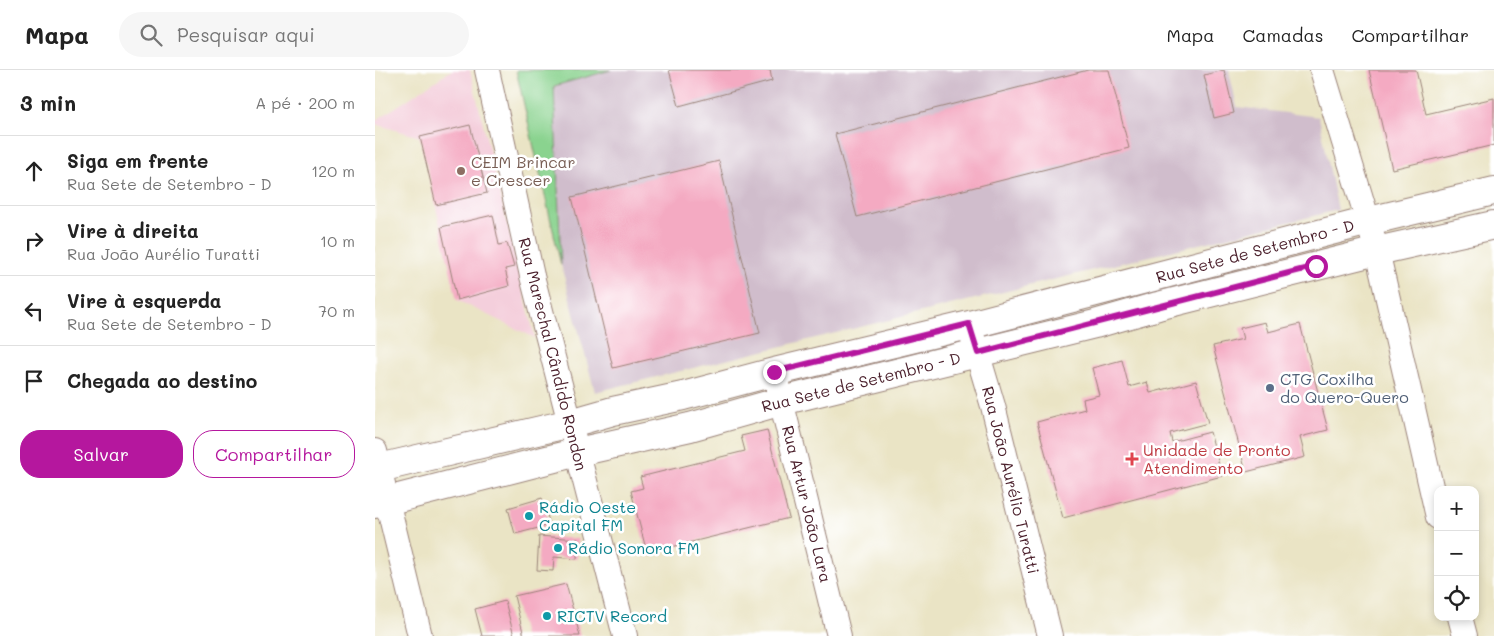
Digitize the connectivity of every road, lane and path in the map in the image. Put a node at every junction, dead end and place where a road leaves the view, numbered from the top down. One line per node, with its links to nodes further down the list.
1 (487, 70): 12 (street, Rua Marechal Cândido Rondon)
2 (1322, 70): 4 (street)
3 (1494, 191): 4 (street, Rua Sete de Setembro - D)
4 (1369, 221): 6 (street); 7 (street, Rua Sete de Setembro - D)
5 (1494, 225): 6 (street, Rua Sete de Setembro - D)
6 (1377, 252): 8 (street, Rua Sete de Setembro - D); 16 (street)
7 (969, 324): 8 (street, Rua João Aurélio Turatti); 9 (street, Rua Sete de Setembro - D)
8 (978, 353): 11 (street, Rua Sete de Setembro - D); 22 (street, Rua João Aurélio Turatti)
9 (774, 372): 10 (street, Rua Sete de Setembro - D); 11 (street, Rua Artur João Lara)
10 (683, 396): 12 (street, Rua Sete de Setembro - D); 13 (street)
11 (782, 401): 13 (street, Rua Sete de Setembro - D); 21 (street, Rua Artur João Lara)
12 (571, 423): 14 (street, Rua Marechal Cândido Rondon); 15 (street, Rua Sete de Setembro - D)
13 (690, 427): 14 (street, Rua Sete de Setembro - D)
14 (577, 452): 17 (street, Rua Sete de Setembro - D); 20 (street, Rua Marechal Cândido Rondon)
15 (377, 462): 17 (street)
16 (1434, 500)
17 (381, 502): 19 (street)
18 (1462, 621): 23 (street)
19 (421, 636)
20 (625, 636)
21 (839, 636)
22 (1050, 636)
23 (1465, 636)

